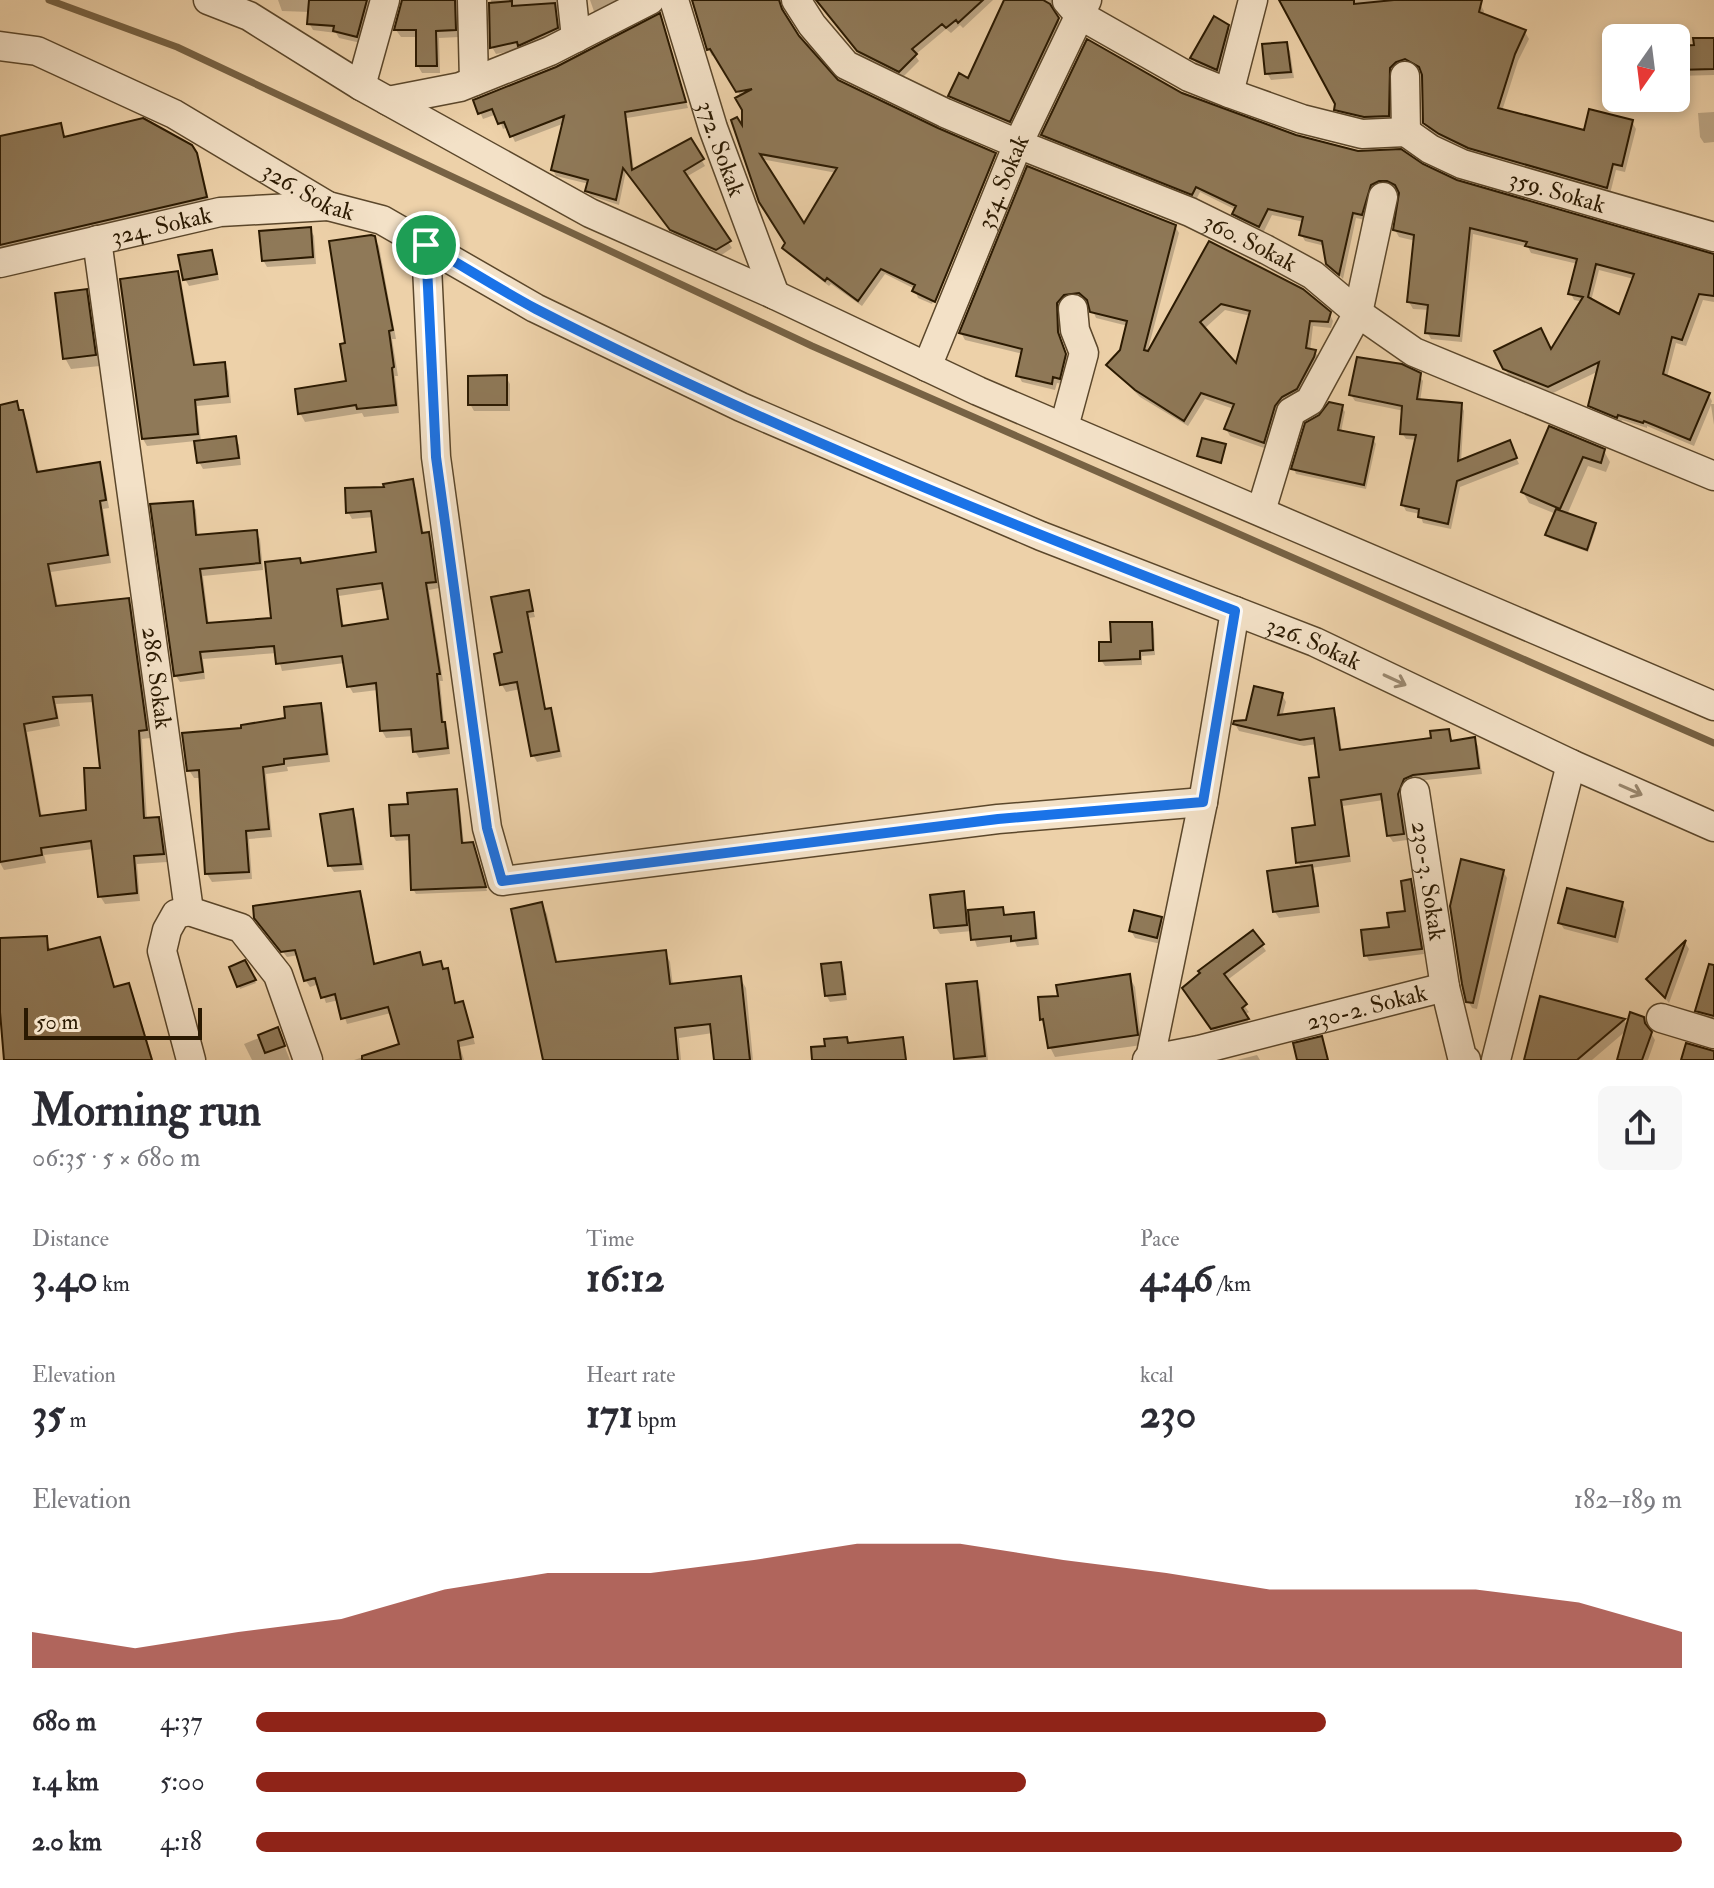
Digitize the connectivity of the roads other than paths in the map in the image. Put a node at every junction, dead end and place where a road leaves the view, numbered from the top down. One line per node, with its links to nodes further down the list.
1 (208, 0): 10 (street)
2 (385, 0): 15 (street)
3 (472, 0): 14 (street)
4 (572, 0): 11 (street)
5 (650, 0): 11 (street)
6 (674, 0): 26 (street, 372. Sokak)
7 (796, 0): 19 (street, 360. Sokak)
8 (1253, 0): 16 (street)
9 (1077, 5): 16 (street); 19 (street, 354. Sokak)
10 (249, 8): 15 (street)
11 (576, 38): 14 (street)
12 (0, 46): 21 (street, 326. Sokak)
13 (1405, 76): 18 (street)
14 (474, 81): 17 (street)
15 (361, 86): 17 (street)
16 (1229, 93): 18 (street)
17 (388, 101): 26 (street)
18 (1406, 132): 22 (street, 359. Sokak)
19 (1018, 144): 28 (street, 360. Sokak); 29 (street, 354. Sokak)
20 (1383, 197): 28 (street)
21 (328, 206): 23 (street, 324. Sokak); 24 (street, 326. Sokak)
22 (1714, 237)
23 (97, 240): 25 (street, 324. Sokak); 39 (street, 286. Sokak)
24 (426, 245): 33 (street, 326. Sokak); 37 (street)
25 (0, 263)
26 (775, 295): 29 (street)
27 (1073, 309): 30 (street)
28 (1358, 313): 31 (street, 360. Sokak); 32 (street)
29 (927, 367): 30 (street)
30 (1064, 427): 32 (street)
31 (1714, 476)
32 (1261, 511): 34 (street)
33 (1235, 611): 35 (street, 326. Sokak, one-way to 35); 37 (street)
34 (1714, 706)
35 (1571, 764): 38 (street, 326. Sokak, one-way to 38); 47 (street)
36 (1415, 792): 40 (street, 230-3. Sokak)
37 (1203, 802): 45 (street)
38 (1714, 827)
39 (189, 911): 43 (street); 44 (street)
40 (1445, 987): 45 (street, 230-2. Sokak); 46 (street, 230-3. Sokak)
41 (1661, 1018): 42 (street)
42 (1714, 1034)
43 (191, 1060)
44 (308, 1060)
45 (1148, 1060)
46 (1466, 1060)
47 (1496, 1060)

